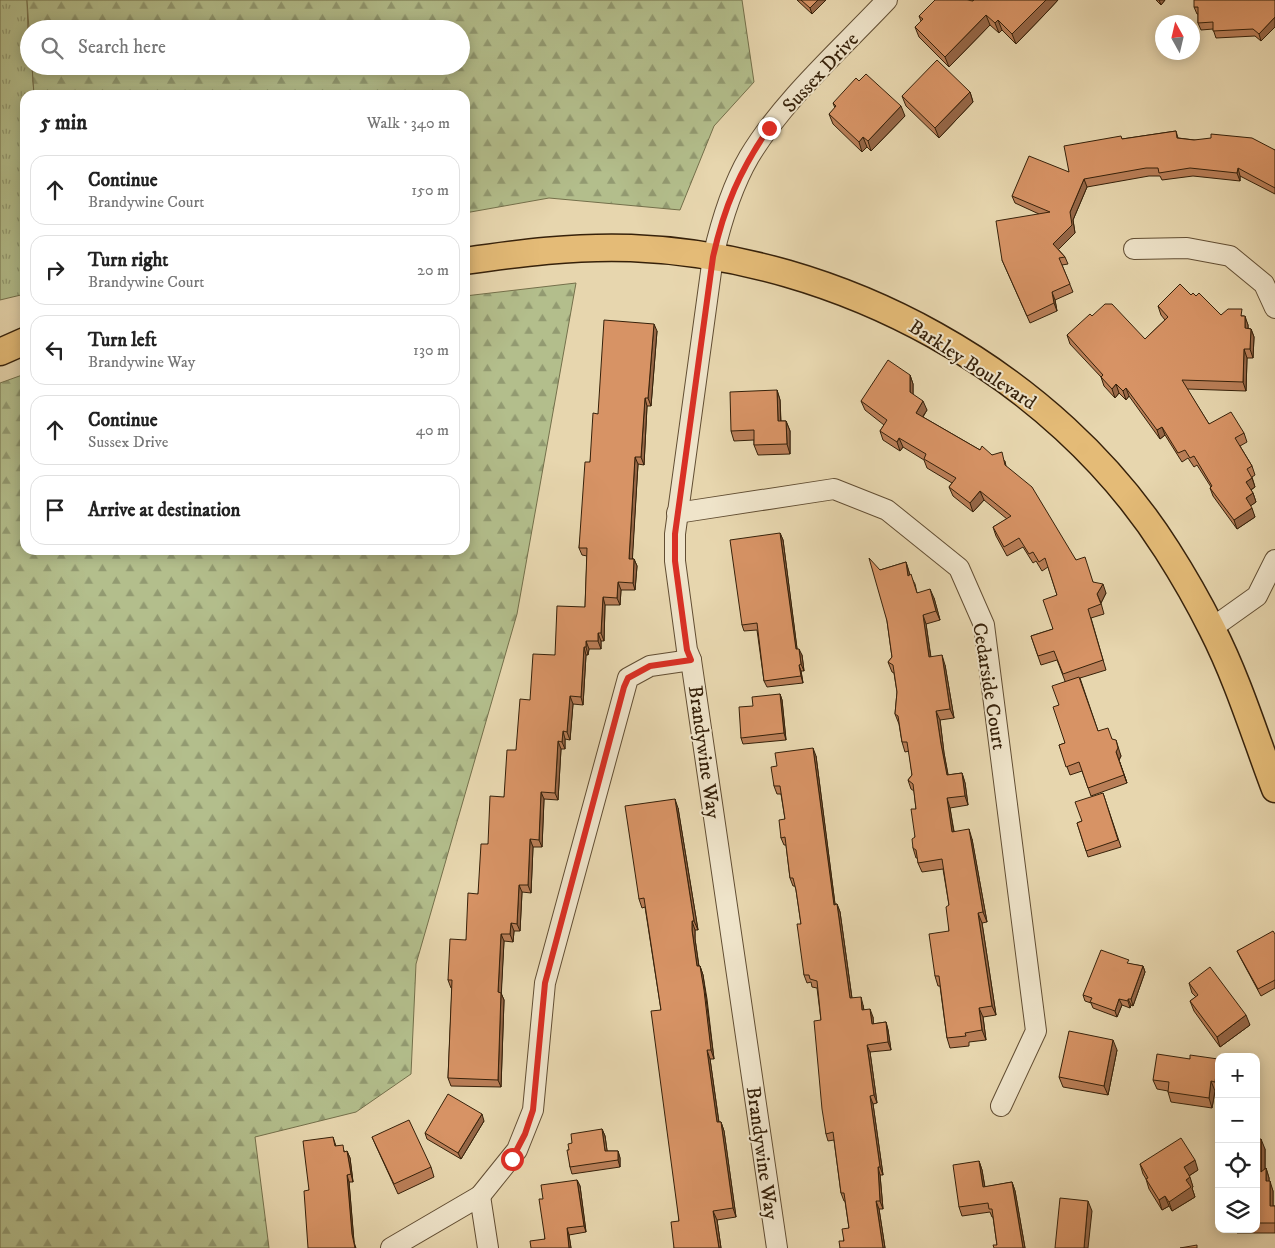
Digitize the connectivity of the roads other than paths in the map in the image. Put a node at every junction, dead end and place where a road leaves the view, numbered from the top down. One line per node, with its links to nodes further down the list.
1 (887, 0): 3 (street, Sussex Drive)
2 (1134, 249): 5 (street)
3 (713, 257): 4 (main road, Barkley Boulevard); 8 (street, Brandywine Way); 12 (main road, Barkley Boulevard)
4 (470, 260)
5 (1275, 308)
6 (20, 343): 7 (main road)
7 (0, 352)
8 (677, 513): 13 (street, Brandywine Way); 15 (street, Cedarside Court)
9 (1275, 560): 11 (street)
10 (1275, 582): 11 (street)
11 (1257, 596): 12 (street)
12 (1212, 628): 14 (main road, Barkley Boulevard)
13 (691, 660): 16 (street); 19 (street, Brandywine Way)
14 (1275, 789)
15 (1001, 1106)
16 (480, 1196): 17 (street); 18 (street)
17 (391, 1248)
18 (488, 1248)
19 (777, 1248)

